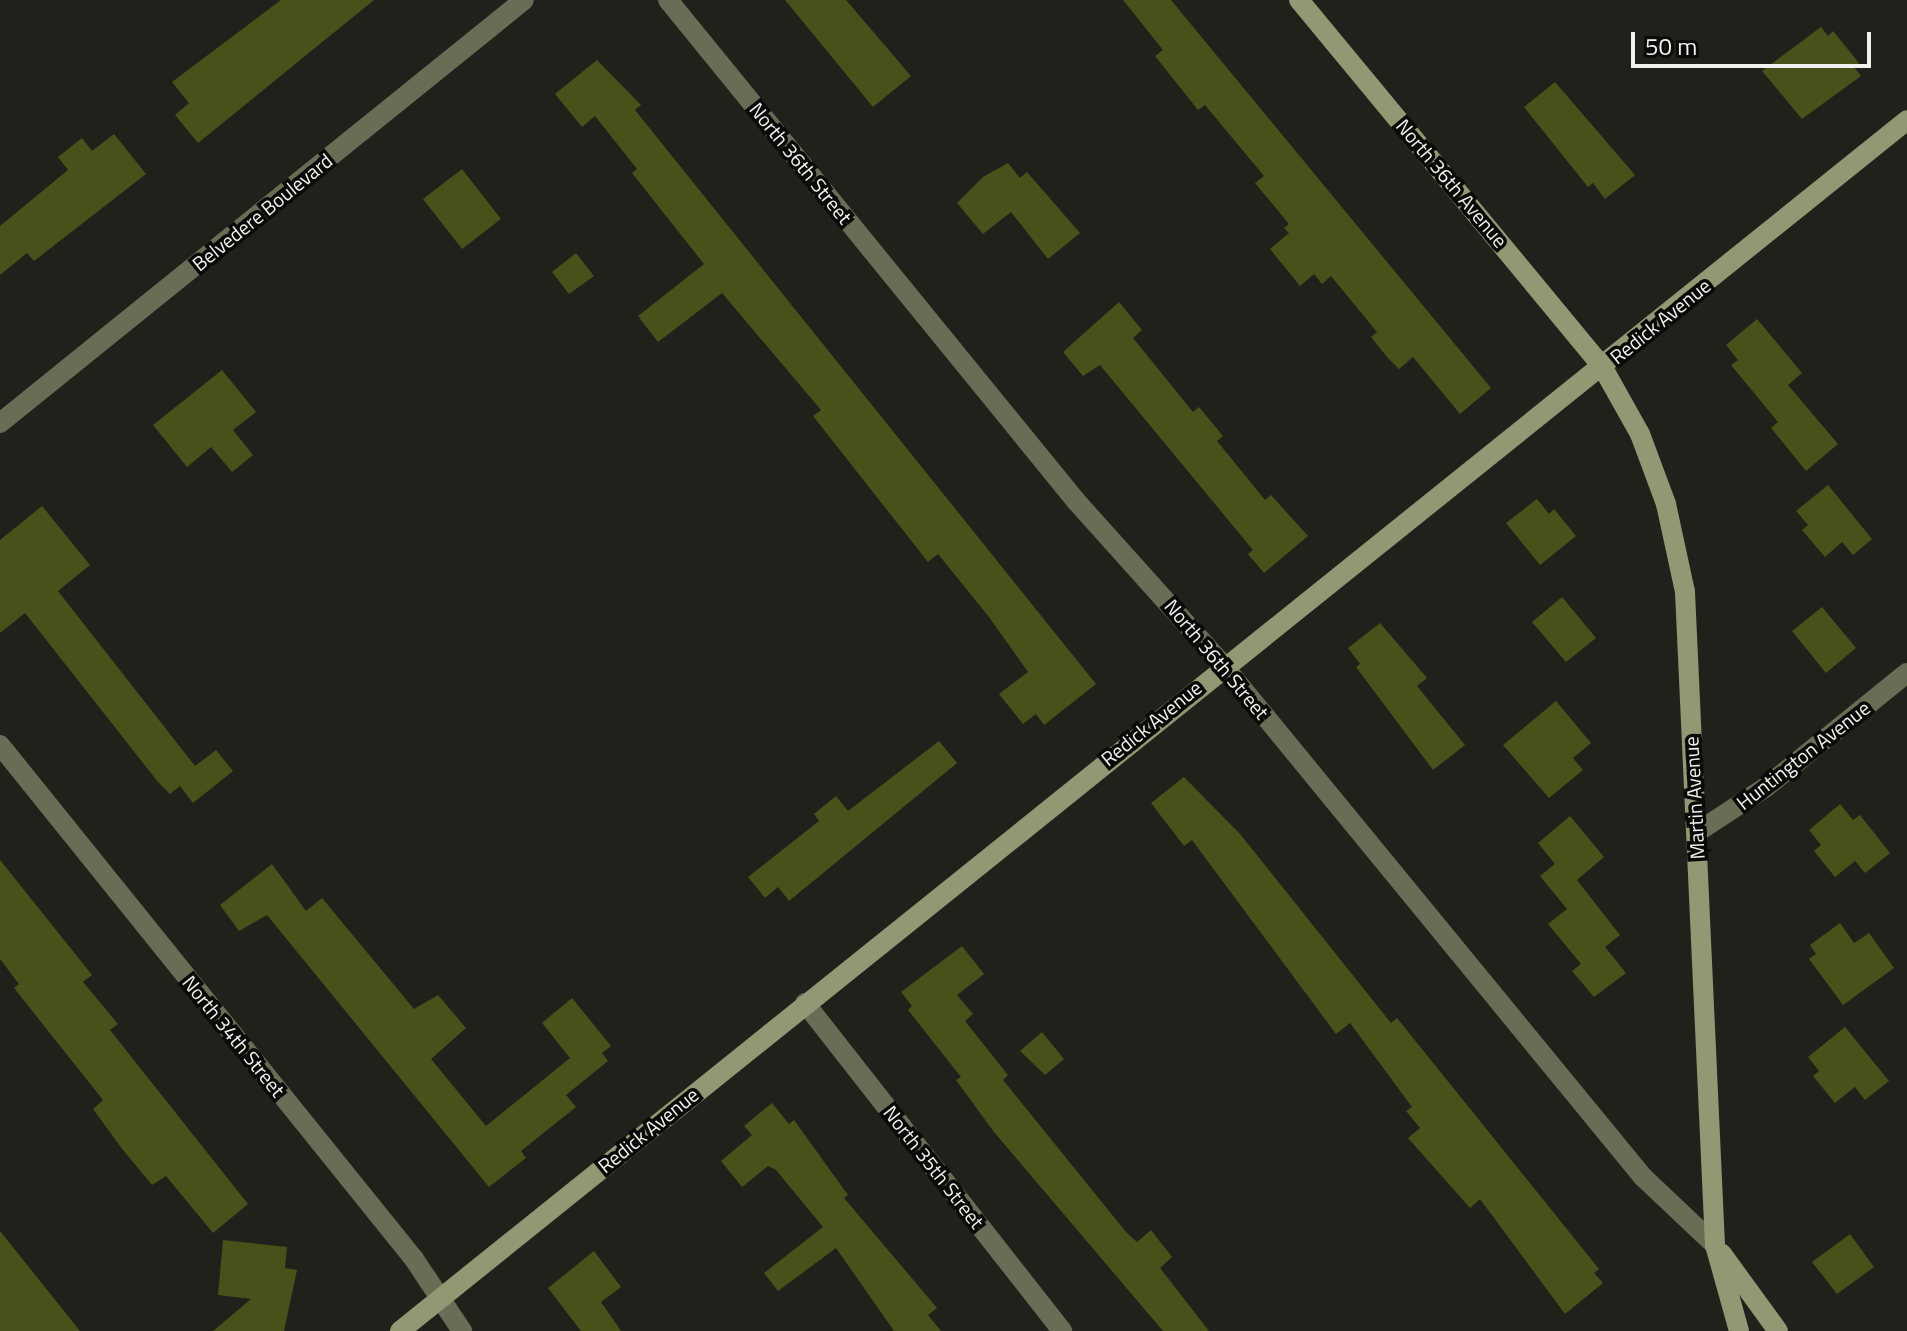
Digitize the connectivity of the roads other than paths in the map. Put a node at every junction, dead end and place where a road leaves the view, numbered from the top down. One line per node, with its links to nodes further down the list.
1 (524, 0): 6 (street, Belvedere Boulevard)
2 (668, 0): 7 (street, North 36th Street)
3 (1299, 0): 5 (street, North 36th Avenue)
4 (1907, 120): 5 (street, Redick Avenue)
5 (1603, 368): 7 (street, Redick Avenue); 10 (street, Martin Avenue)
6 (0, 423)
7 (1223, 665): 11 (street, Redick Avenue); 12 (street, North 36th Street)
8 (1907, 673): 10 (street, Huntington Avenue)
9 (0, 745): 13 (street, North 34th Street)
10 (1696, 833): 12 (street, Martin Avenue)
11 (805, 1003): 13 (street, Redick Avenue); 16 (street, North 35th Street)
12 (1715, 1245): 17 (street); 18 (street)
13 (441, 1298): 14 (street, Redick Avenue); 15 (street, North 34th Street)
14 (400, 1331)
15 (462, 1331)
16 (1062, 1331)
17 (1739, 1331)
18 (1778, 1331)

